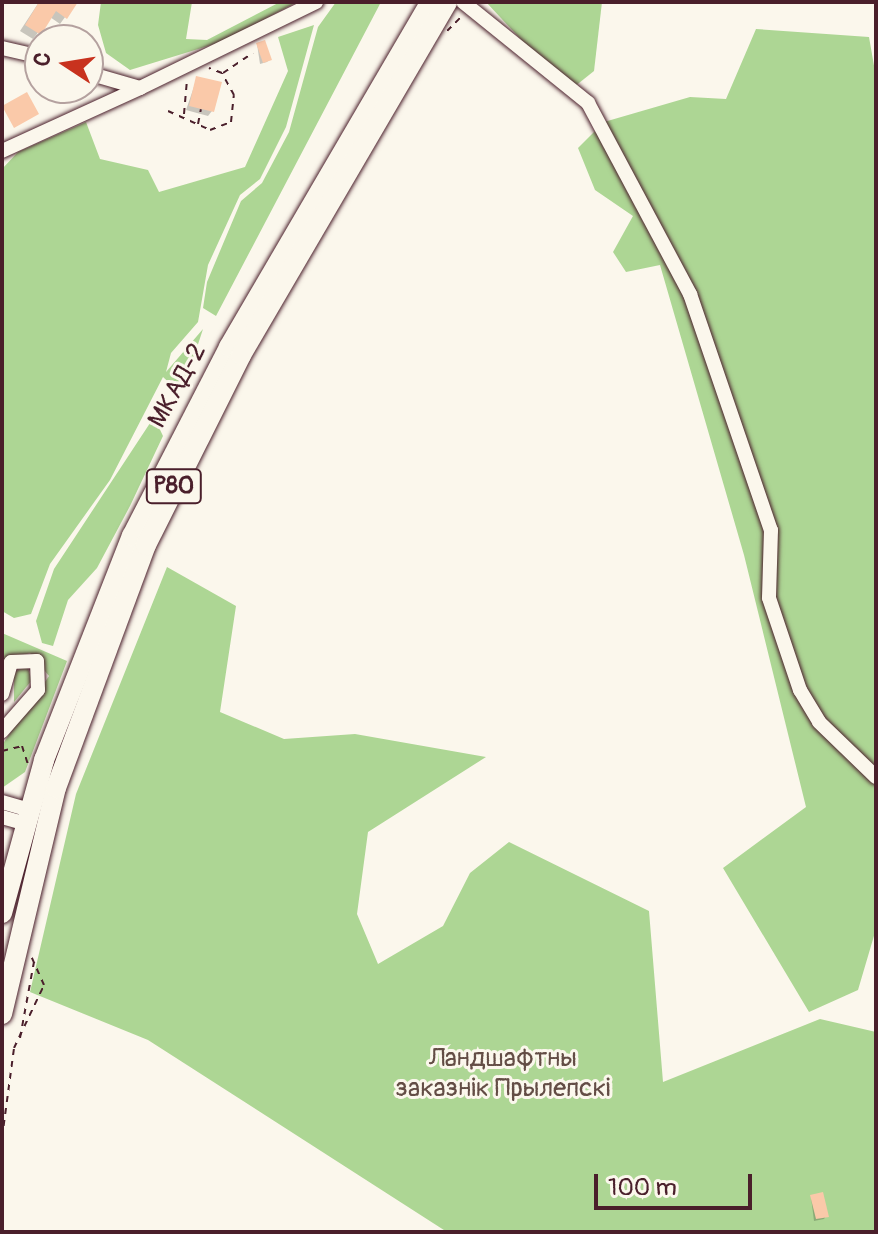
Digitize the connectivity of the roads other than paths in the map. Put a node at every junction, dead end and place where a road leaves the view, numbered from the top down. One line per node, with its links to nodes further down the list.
1 (316, 2): 8 (street)
2 (431, 2): 16 (highway, МКАД-2 / Р80)
3 (447, 2): 13 (highway, Р80)
4 (465, 4): 12 (street)
5 (2, 48): 6 (street)
6 (24, 53)
7 (104, 78): 8 (street)
8 (140, 88): 9 (street)
9 (2, 151)
10 (2, 694): 11 (street)
11 (2, 731)
12 (876, 777)
13 (53, 800): 16 (highway); 17 (highway, Р80)
14 (2, 802): 16 (street)
15 (2, 817): 16 (street)
16 (29, 817): 17 (highway); 18 (highway, МКАД-2 / Р80)
17 (40, 848): 19 (highway, Р80)
18 (2, 913)
19 (2, 1014)

